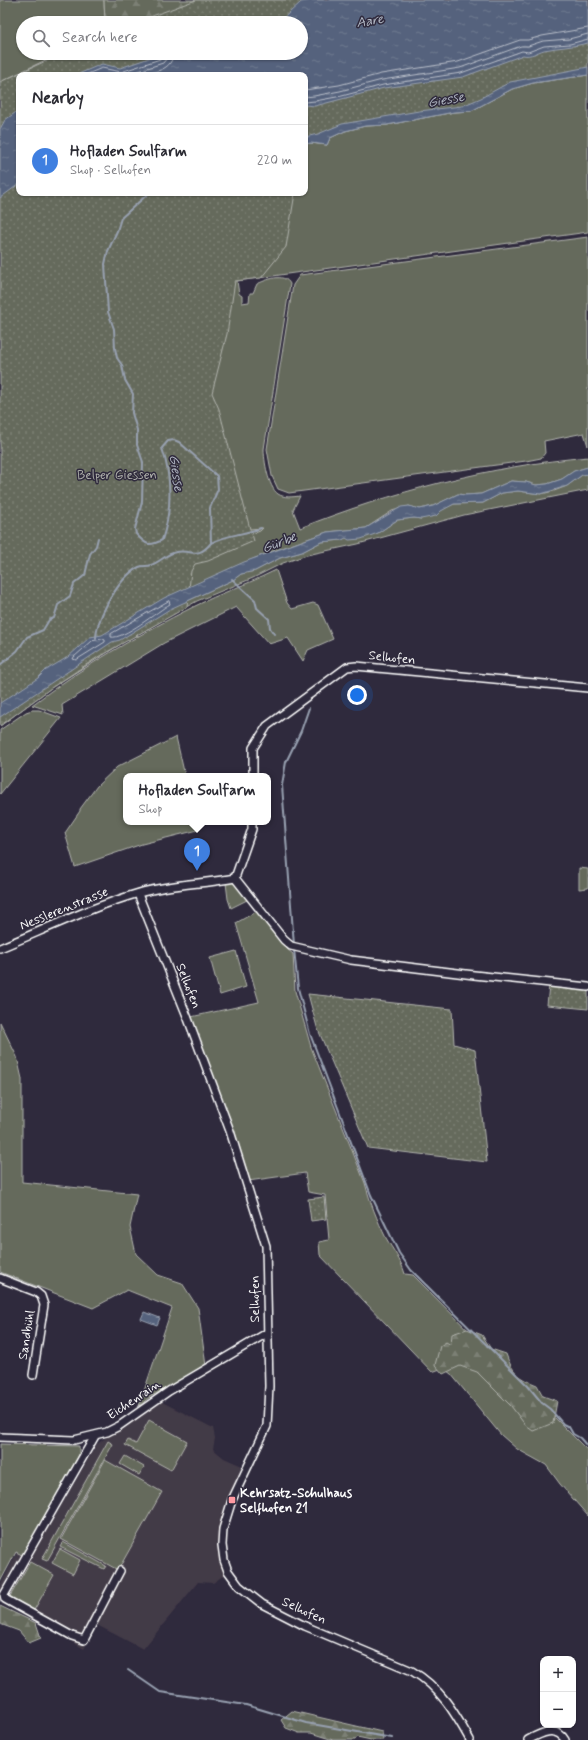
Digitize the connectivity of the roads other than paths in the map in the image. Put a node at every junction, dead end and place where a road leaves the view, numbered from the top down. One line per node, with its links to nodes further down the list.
1 (588, 688): 2 (street, Selhofen)
2 (253, 773)
3 (252, 825): 4 (street)
4 (235, 878): 5 (street); 7 (street)
5 (138, 894): 6 (street, Nesslerenstrasse); 9 (street, Selhofen)
6 (0, 948)
7 (588, 986)
8 (0, 1278): 10 (street, Sandbühl)
9 (267, 1333): 11 (street, Eichenrain); 14 (street, Selhofen)
10 (33, 1375)
11 (95, 1436): 12 (street, Eichenrain); 13 (street)
12 (0, 1437)
13 (120, 1571)
14 (470, 1740)
15 (528, 1740): 16 (street)
16 (565, 1740)

